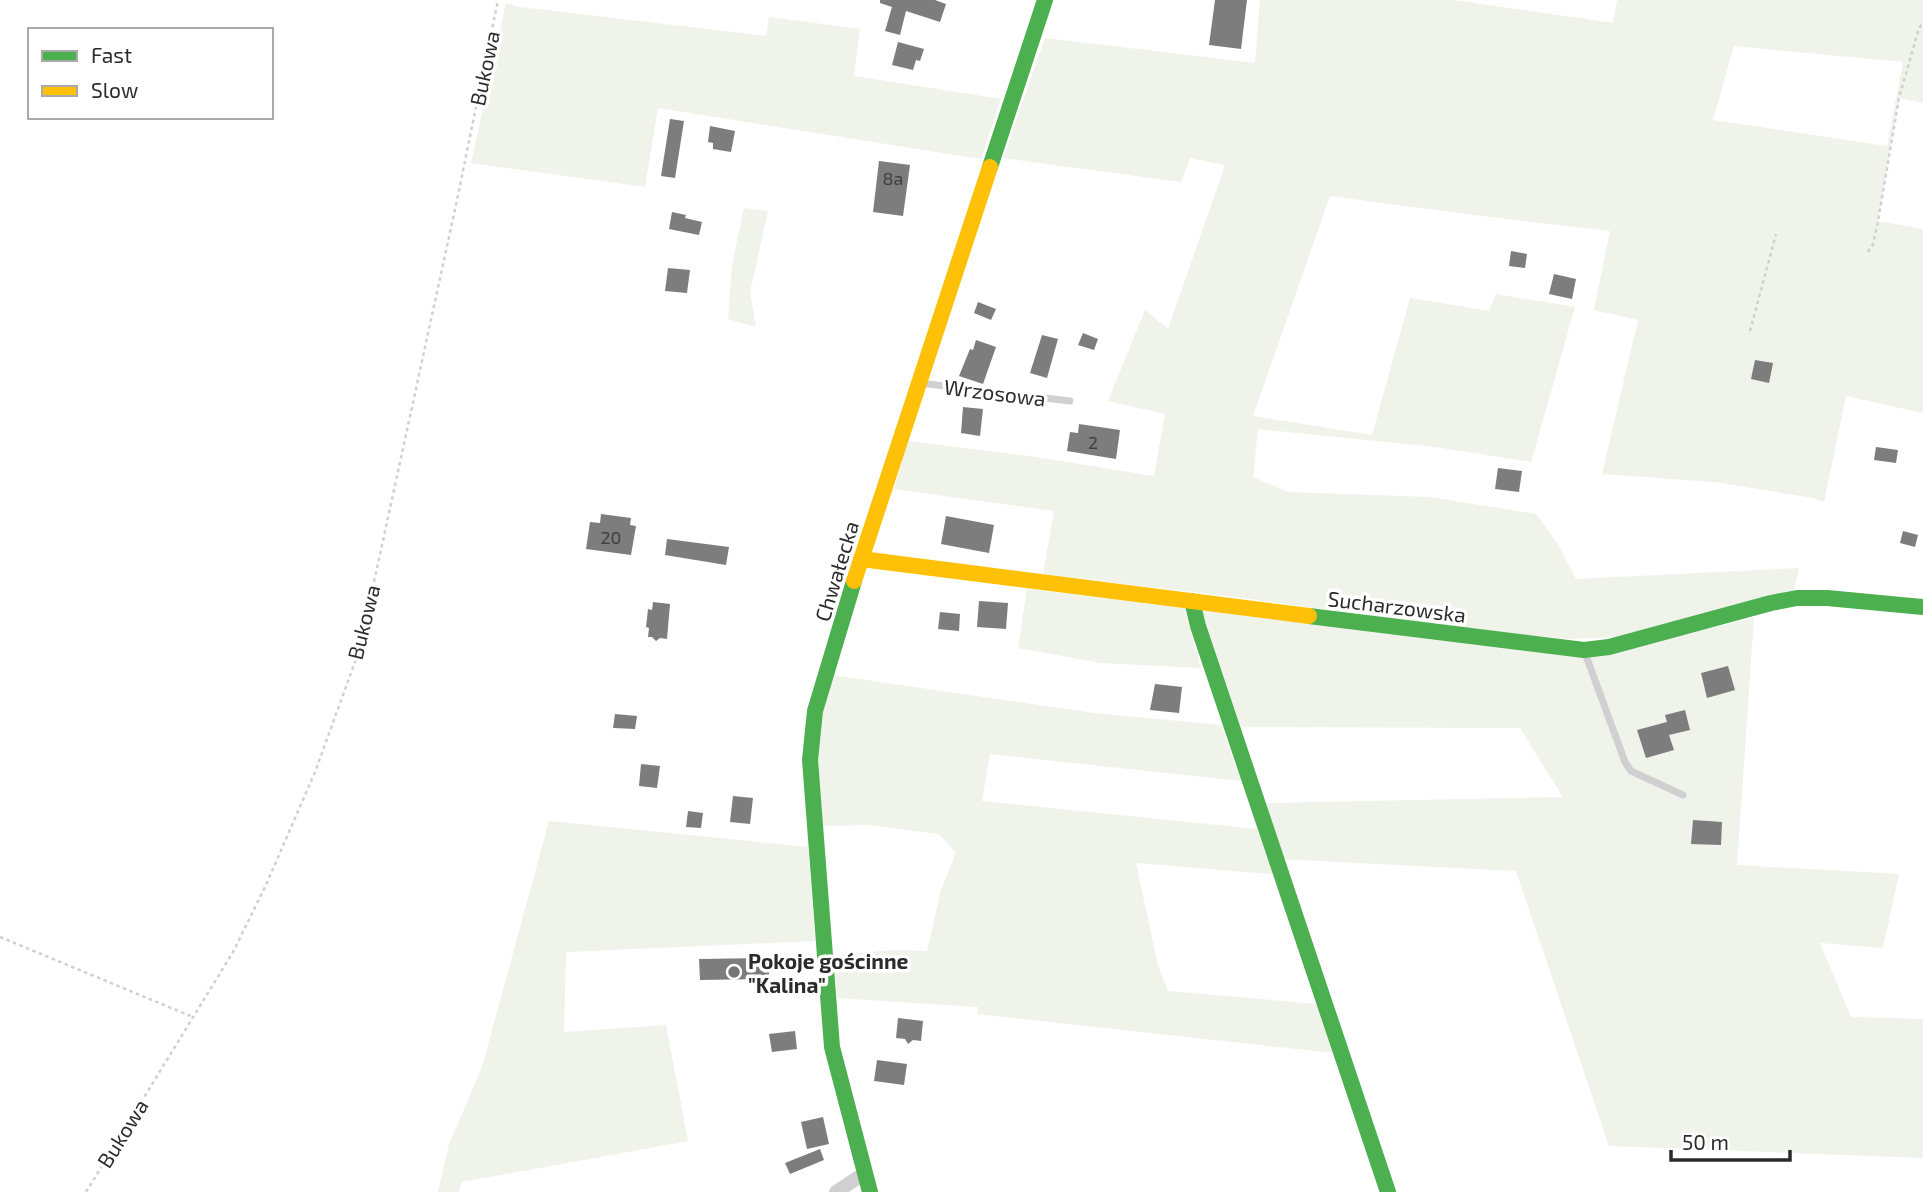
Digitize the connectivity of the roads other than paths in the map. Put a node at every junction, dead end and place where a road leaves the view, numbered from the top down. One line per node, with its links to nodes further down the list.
1 (1045, 0): 2 (street, Chwałecka)
2 (919, 383): 3 (lane, Wrzosowa); 4 (street, Chwałecka)
3 (1070, 401)
4 (861, 559): 5 (street, Sucharzowska); 9 (street, Chwałecka)
5 (1192, 601): 7 (street, Sucharzowska); 12 (street)
6 (1923, 607): 7 (street, Sucharzowska)
7 (1584, 650): 8 (lane)
8 (1683, 795)
9 (865, 1173): 10 (street); 11 (street, Chwałecka)
10 (836, 1192)
11 (870, 1192)
12 (1388, 1192)

